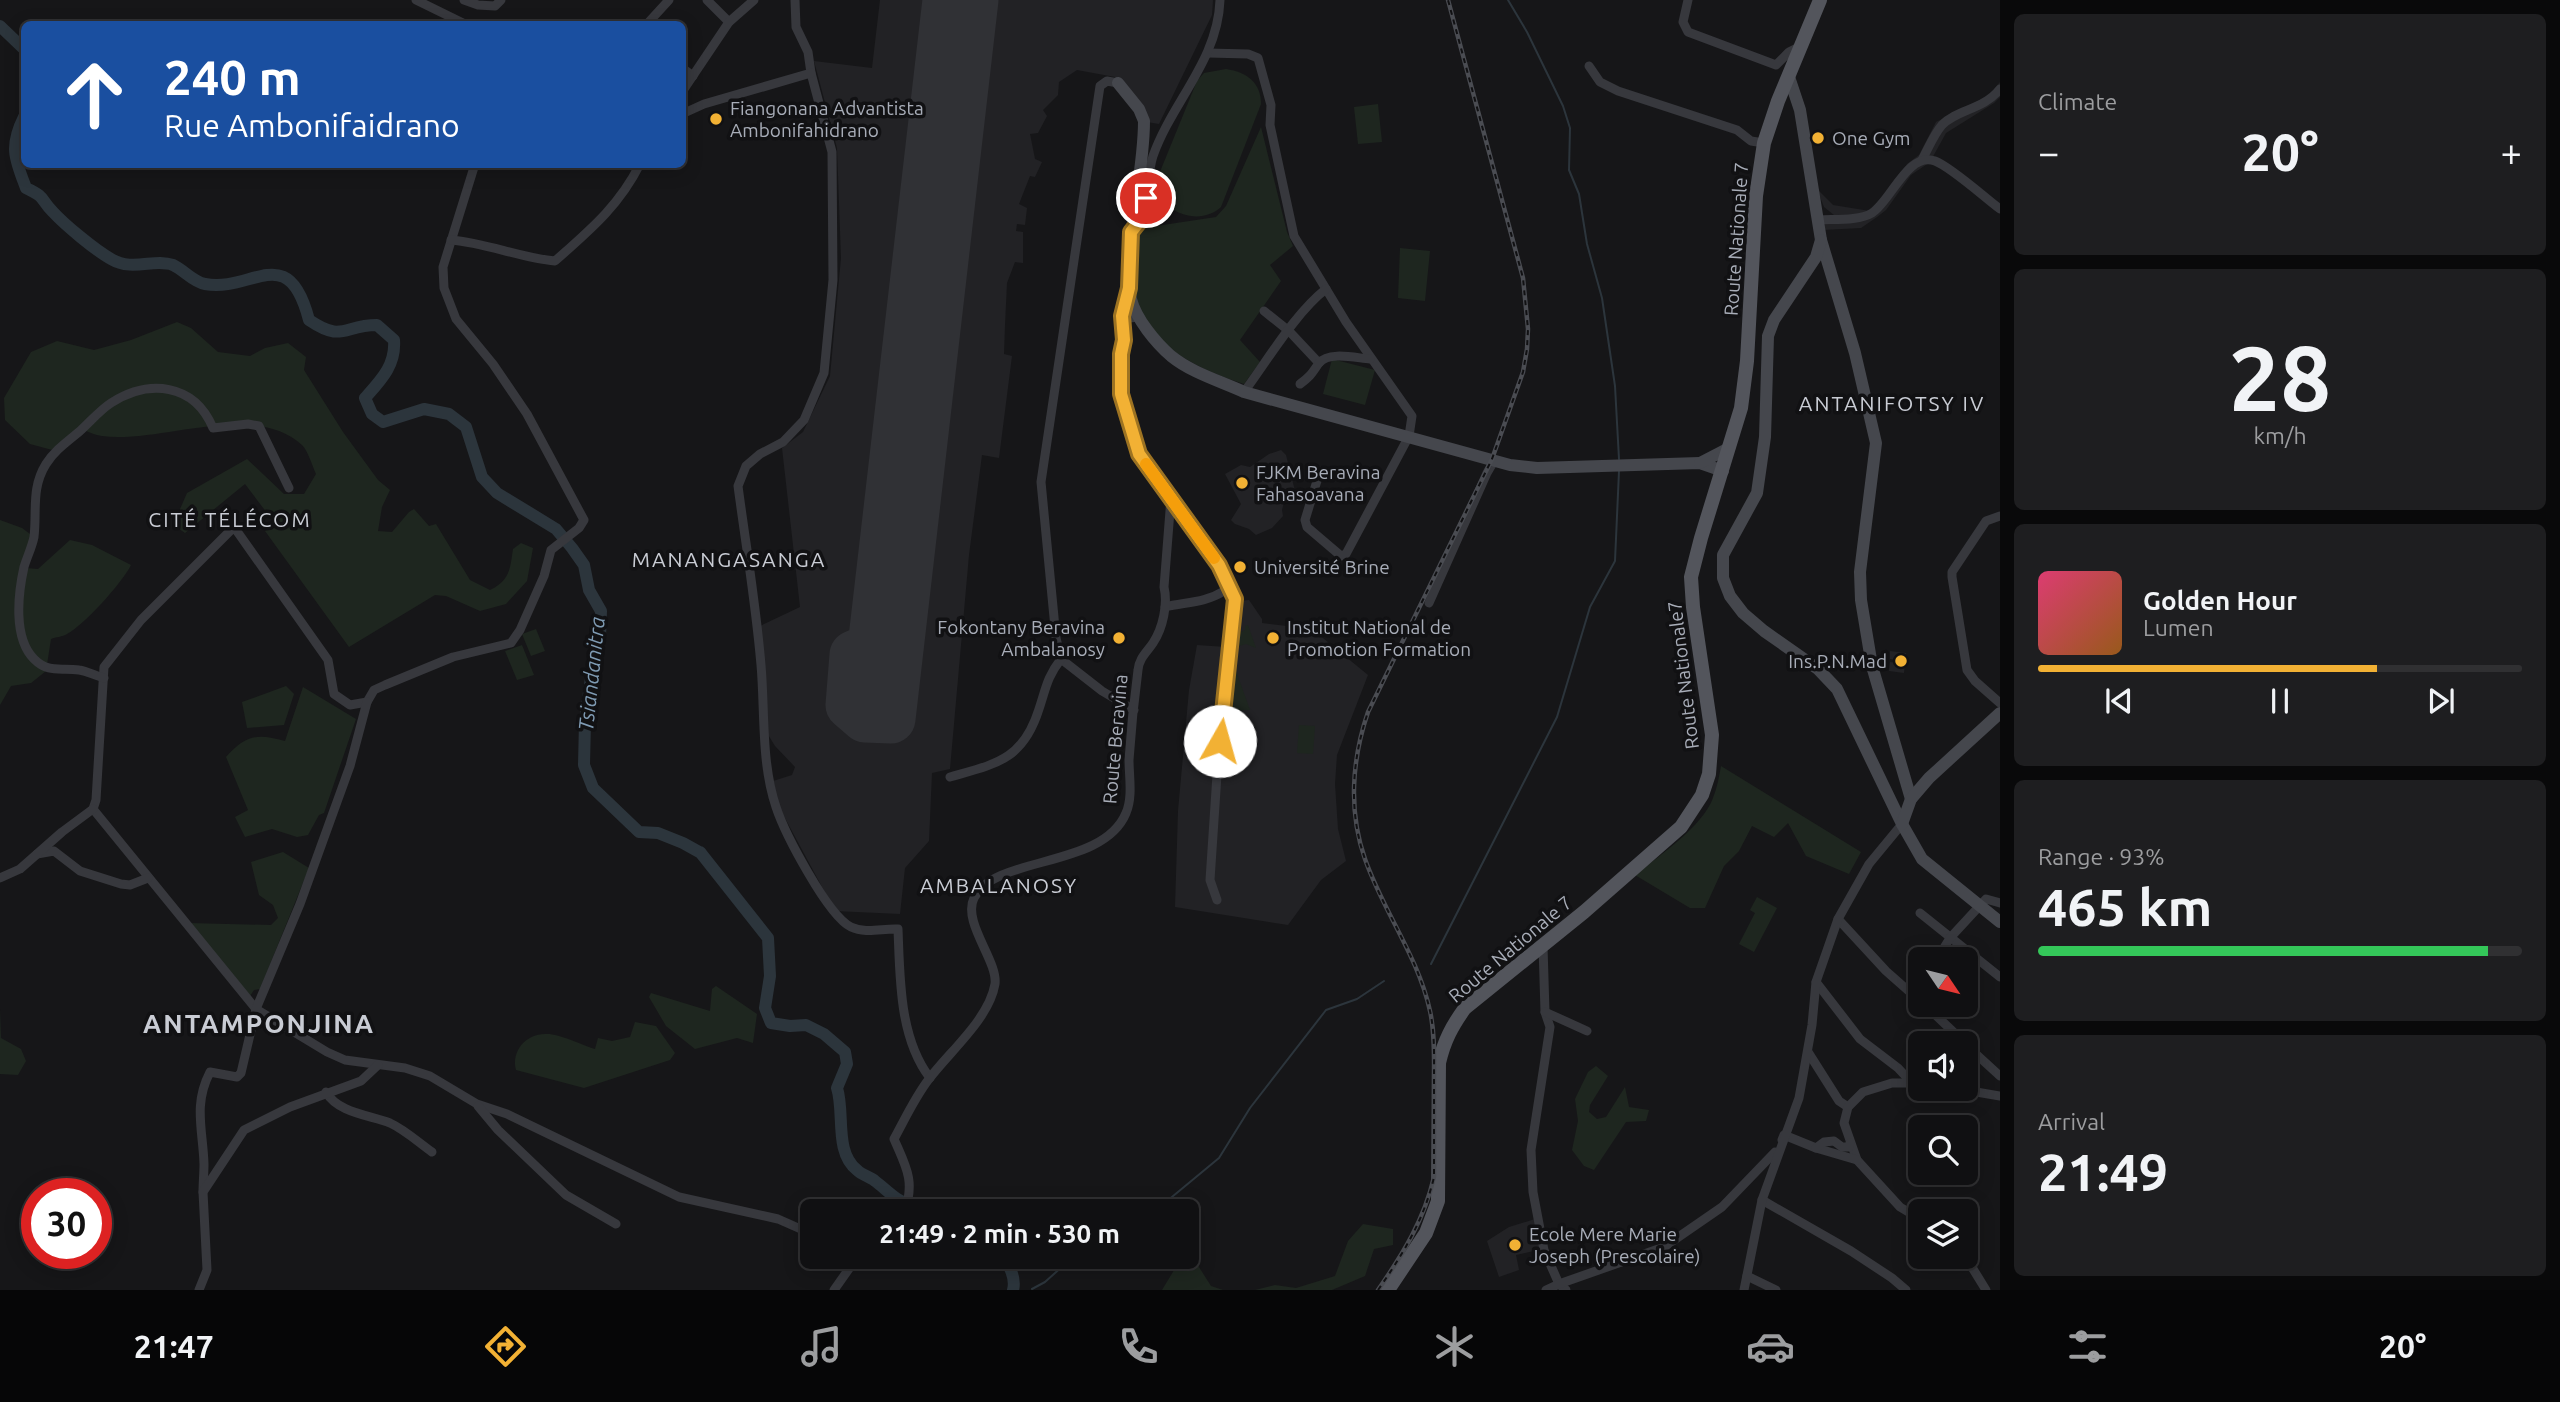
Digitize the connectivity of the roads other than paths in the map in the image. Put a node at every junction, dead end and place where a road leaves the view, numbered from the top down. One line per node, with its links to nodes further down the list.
1 (416, 0): 11 (street)
2 (464, 0): 3 (street)
3 (501, 0)
4 (668, 0): 12 (street)
5 (707, 0): 13 (street)
6 (754, 0): 13 (street)
7 (795, 0): 18 (street)
8 (1220, 0): 15 (street)
9 (1688, 0): 14 (street)
10 (1820, 0): 14 (main road, Route Nationale 7)
11 (459, 21)
12 (650, 21)
13 (729, 22): 19 (street)
14 (1801, 46): 20 (main road, Route Nationale 7)
15 (1208, 53): 31 (street); 35 (street)
16 (1589, 66): 25 (street)
17 (686, 71): 19 (street)
18 (811, 74): 24 (street); 92 (street)
19 (693, 76): 22 (street)
20 (1789, 77): 25 (main road, Route Nationale 7); 30 (street)
21 (1118, 83): 31 (street); 56 (street)
22 (686, 86)
23 (2000, 89): 26 (street)
24 (686, 112)
25 (1764, 143): 45 (main road, Route Nationale 7)
26 (1922, 160): 29 (street); 30 (street)
27 (474, 168): 32 (street)
28 (638, 168): 32 (street)
29 (2000, 209)
30 (1819, 220): 33 (street)
31 (1131, 232): 34 (street)
32 (451, 240): 58 (street)
33 (1821, 240): 64 (street); 66 (street)
34 (1129, 288): 37 (street); 38 (street)
35 (1326, 289): 39 (street); 40 (street)
36 (1264, 311): 39 (street)
37 (1140, 317): 38 (street); 43 (street)
38 (1122, 324): 51 (street)
39 (1289, 331): 41 (street); 43 (street)
40 (1370, 359): 41 (street); 44 (street)
41 (1319, 363): 42 (street)
42 (1300, 384)
43 (1244, 392): 44 (street)
44 (1409, 436): 46 (street); 48 (street)
45 (1729, 448): 47 (street); 49 (main road, Route Nationale 7)
46 (1494, 461): 47 (street); 54 (street)
47 (1700, 463): 49 (street)
48 (1320, 471)
49 (1723, 471): 63 (main road, Route Nationale7)
50 (289, 488): 57 (street)
51 (1171, 498): 53 (street); 55 (street, Route Beravina)
52 (2000, 516): 59 (street)
53 (1226, 579): 55 (street); 70 (street)
54 (1429, 603)
55 (1165, 607): 60 (street, Route Beravina)
56 (1061, 659): 60 (street); 62 (street)
57 (104, 678): 58 (street); 65 (street)
58 (367, 702): 82 (street)
59 (2000, 703)
60 (1134, 710): 92 (street, Route Beravina)
61 (2000, 713): 64 (street)
62 (950, 777)
63 (1702, 795): 77 (main road, Route Nationale 7)
64 (1911, 799): 66 (street)
65 (93, 809): 67 (street); 69 (street)
66 (1902, 824): 72 (street); 74 (street)
67 (37, 853): 68 (street); 69 (street)
68 (0, 877)
69 (148, 878): 82 (street)
70 (1217, 900)
71 (2000, 903): 72 (street)
72 (1980, 905): 75 (street); 76 (street)
73 (1920, 913): 76 (street)
74 (1838, 919): 80 (street); 81 (street)
75 (2000, 922)
76 (1950, 937): 78 (street); 79 (street)
77 (1543, 946): 83 (street); 118 (main road, Route Nationale 7)
78 (1944, 947)
79 (2000, 978)
80 (1816, 982): 87 (street); 90 (street)
81 (1908, 990)
82 (256, 1009): 89 (street); 106 (street)
83 (1545, 1012): 85 (street); 115 (street)
84 (1938, 1017): 86 (street)
85 (1587, 1031)
86 (1952, 1031)
87 (1808, 1052): 98 (street); 101 (street)
88 (1978, 1055): 91 (street)
89 (377, 1065): 94 (street); 97 (street)
90 (1908, 1076)
91 (2000, 1076)
92 (930, 1078): 107 (street, Route Beravina)
93 (1908, 1083): 98 (street)
94 (326, 1092): 104 (street); 106 (street)
95 (1978, 1092): 96 (street)
96 (2000, 1096)
97 (477, 1104): 99 (street); 100 (street)
98 (1848, 1107): 102 (street)
99 (507, 1114): 100 (street); 111 (street)
100 (498, 1129): 110 (street)
101 (1784, 1135): 103 (street); 108 (street); 115 (street)
102 (1850, 1143): 103 (street); 105 (street)
103 (1816, 1148): 105 (street)
104 (432, 1152)
105 (1857, 1160): 109 (street)
106 (203, 1192): 116 (street)
107 (909, 1199)
108 (1762, 1199): 114 (street); 122 (street)
109 (1908, 1212)
110 (615, 1224)
111 (800, 1229)
112 (849, 1269): 117 (street)
113 (1973, 1269): 123 (street)
114 (1747, 1276): 120 (street); 121 (street)
115 (1562, 1287): 119 (street)
116 (199, 1290)
117 (834, 1290)
118 (1388, 1290)
119 (1546, 1290)
120 (1744, 1290)
121 (1776, 1290)
122 (1906, 1290)
123 (1986, 1290)

